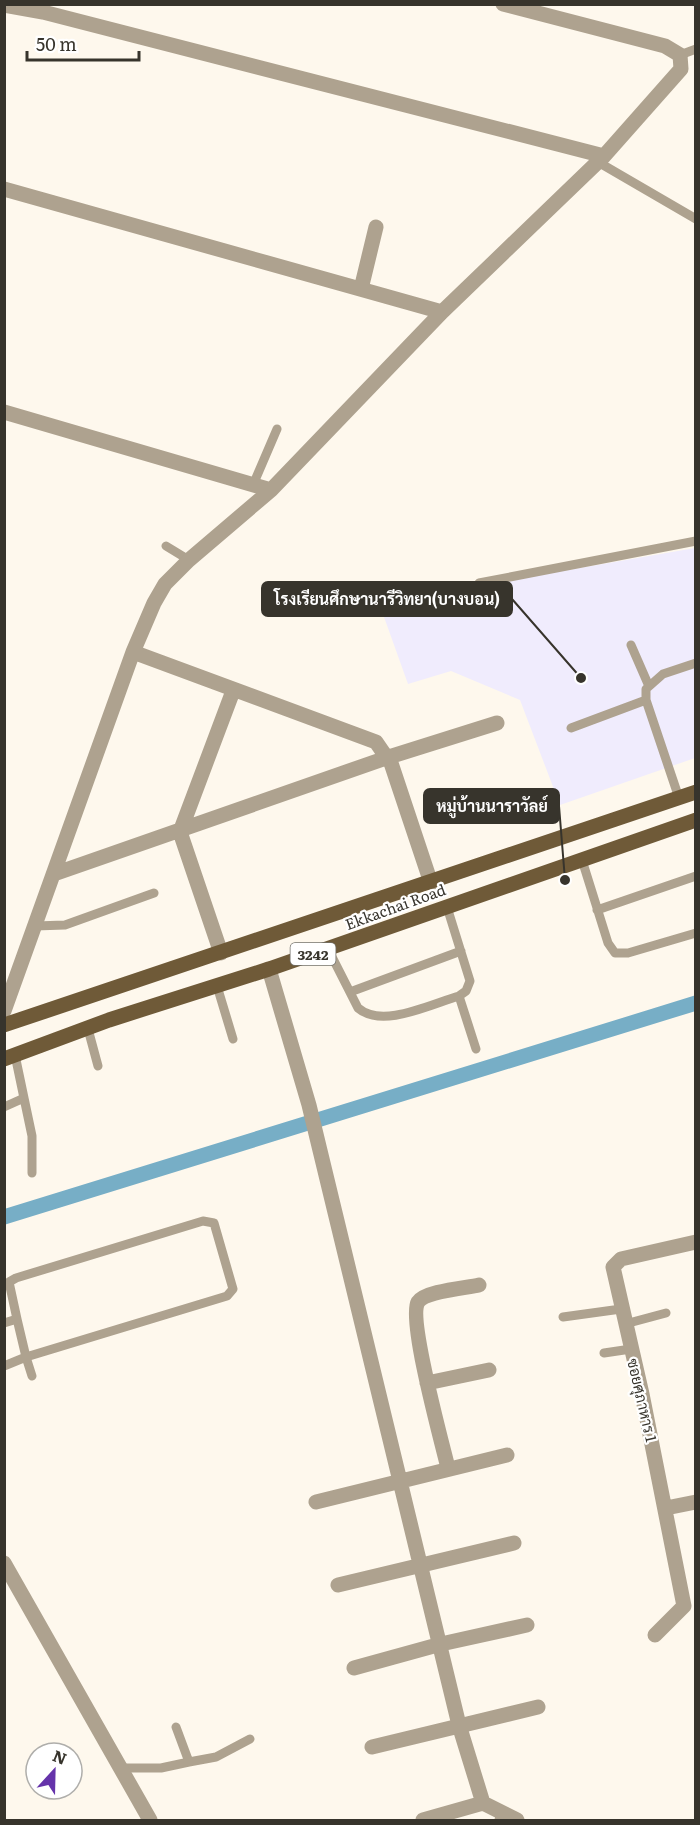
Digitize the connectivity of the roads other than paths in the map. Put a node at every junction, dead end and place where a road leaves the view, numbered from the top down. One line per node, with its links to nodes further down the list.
1 (503, 4): 5 (street)
2 (4, 5): 3 (street)
3 (44, 8): 6 (street)
4 (696, 49): 5 (lane)
5 (680, 55): 6 (street)
6 (601, 159): 8 (lane); 11 (street)
7 (4, 189): 10 (street)
8 (696, 219)
9 (376, 227): 10 (street)
10 (361, 289): 11 (street)
11 (442, 312): 15 (street)
12 (4, 412): 14 (street)
13 (278, 429): 14 (lane)
14 (253, 485): 15 (street)
15 (271, 490): 18 (street)
16 (696, 541): 19 (lane)
17 (166, 546): 18 (lane)
18 (189, 560): 21 (street)
19 (479, 583)
20 (631, 645): 23 (lane)
21 (134, 652): 24 (street); 34 (street)
22 (696, 663): 23 (lane)
23 (648, 684): 25 (lane)
24 (233, 691): 28 (street); 32 (street)
25 (646, 700): 27 (lane); 30 (lane)
26 (497, 723): 28 (street)
27 (571, 728)
28 (388, 758): 32 (street); 36 (street)
29 (696, 792): 30 (main road, Ekkachai Road / 3242)
30 (680, 798): 36 (main road, Ekkachai Road / 3242)
31 (696, 820): 33 (main road, Ekkachai Road / 3242)
32 (180, 832): 34 (street); 44 (street)
33 (582, 860): 38 (main road, Ekkachai Road / 3242); 39 (lane)
34 (54, 874): 40 (street)
35 (696, 876): 39 (lane)
36 (431, 883): 44 (main road, Ekkachai Road / 3242)
37 (154, 893): 40 (lane)
38 (447, 907): 42 (main road, Ekkachai Road / 3242); 43 (lane)
39 (597, 910): 41 (lane)
40 (35, 926): 49 (street)
41 (696, 933)
42 (328, 949): 45 (main road, Ekkachai Road / 3242); 47 (lane)
43 (461, 951): 47 (lane); 48 (lane)
44 (221, 953): 50 (main road, Ekkachai Road / 3242)
45 (269, 969): 46 (main road, Ekkachai Road / 3242); 77 (street)
46 (217, 986): 51 (main road, Ekkachai Road / 3242); 52 (lane)
47 (350, 992): 48 (lane)
48 (459, 996): 53 (lane)
49 (4, 1011)
50 (4, 1025)
51 (88, 1029): 54 (main road, Ekkachai Road / 3242); 55 (lane)
52 (233, 1039)
53 (476, 1048)
54 (10, 1057): 56 (lane)
55 (98, 1066)
56 (24, 1098): 57 (lane); 58 (lane)
57 (4, 1107)
58 (32, 1173)
59 (696, 1242): 62 (street, ซอยศุภาหาร 1)
60 (7, 1283): 65 (lane); 70 (lane)
61 (479, 1285): 74 (street)
62 (621, 1308): 64 (lane); 67 (street, ซอยศุภาหาร 1)
63 (666, 1313): 67 (lane)
64 (563, 1317)
65 (17, 1319): 66 (lane); 70 (lane)
66 (4, 1323)
67 (625, 1324): 68 (street, ซอยศุภาหาร 1)
68 (632, 1349): 69 (lane); 80 (street, ซอยศุภาหาร 1)
69 (604, 1353)
70 (26, 1357): 71 (lane); 73 (lane)
71 (4, 1366)
72 (489, 1370): 74 (street)
73 (32, 1376)
74 (427, 1383): 76 (street)
75 (507, 1455): 76 (street)
76 (448, 1468): 77 (street)
77 (401, 1483): 78 (street); 83 (street)
78 (316, 1502)
79 (696, 1502): 80 (street)
80 (666, 1508): 85 (street, ซอยศุภาหาร 1)
81 (514, 1543): 83 (street)
82 (4, 1563): 96 (street)
83 (420, 1564): 84 (street); 88 (street)
84 (338, 1585)
85 (690, 1609): 87 (street)
86 (527, 1625): 88 (street)
87 (655, 1635)
88 (441, 1644): 89 (street); 91 (street)
89 (354, 1668)
90 (538, 1707): 91 (street)
91 (459, 1725): 94 (street); 97 (street)
92 (176, 1727): 95 (lane)
93 (250, 1739): 95 (lane)
94 (372, 1747)
95 (189, 1762): 96 (lane)
96 (121, 1768): 99 (street)
97 (483, 1803): 98 (street); 100 (street)
98 (508, 1818)
99 (150, 1821)
100 (423, 1821)

